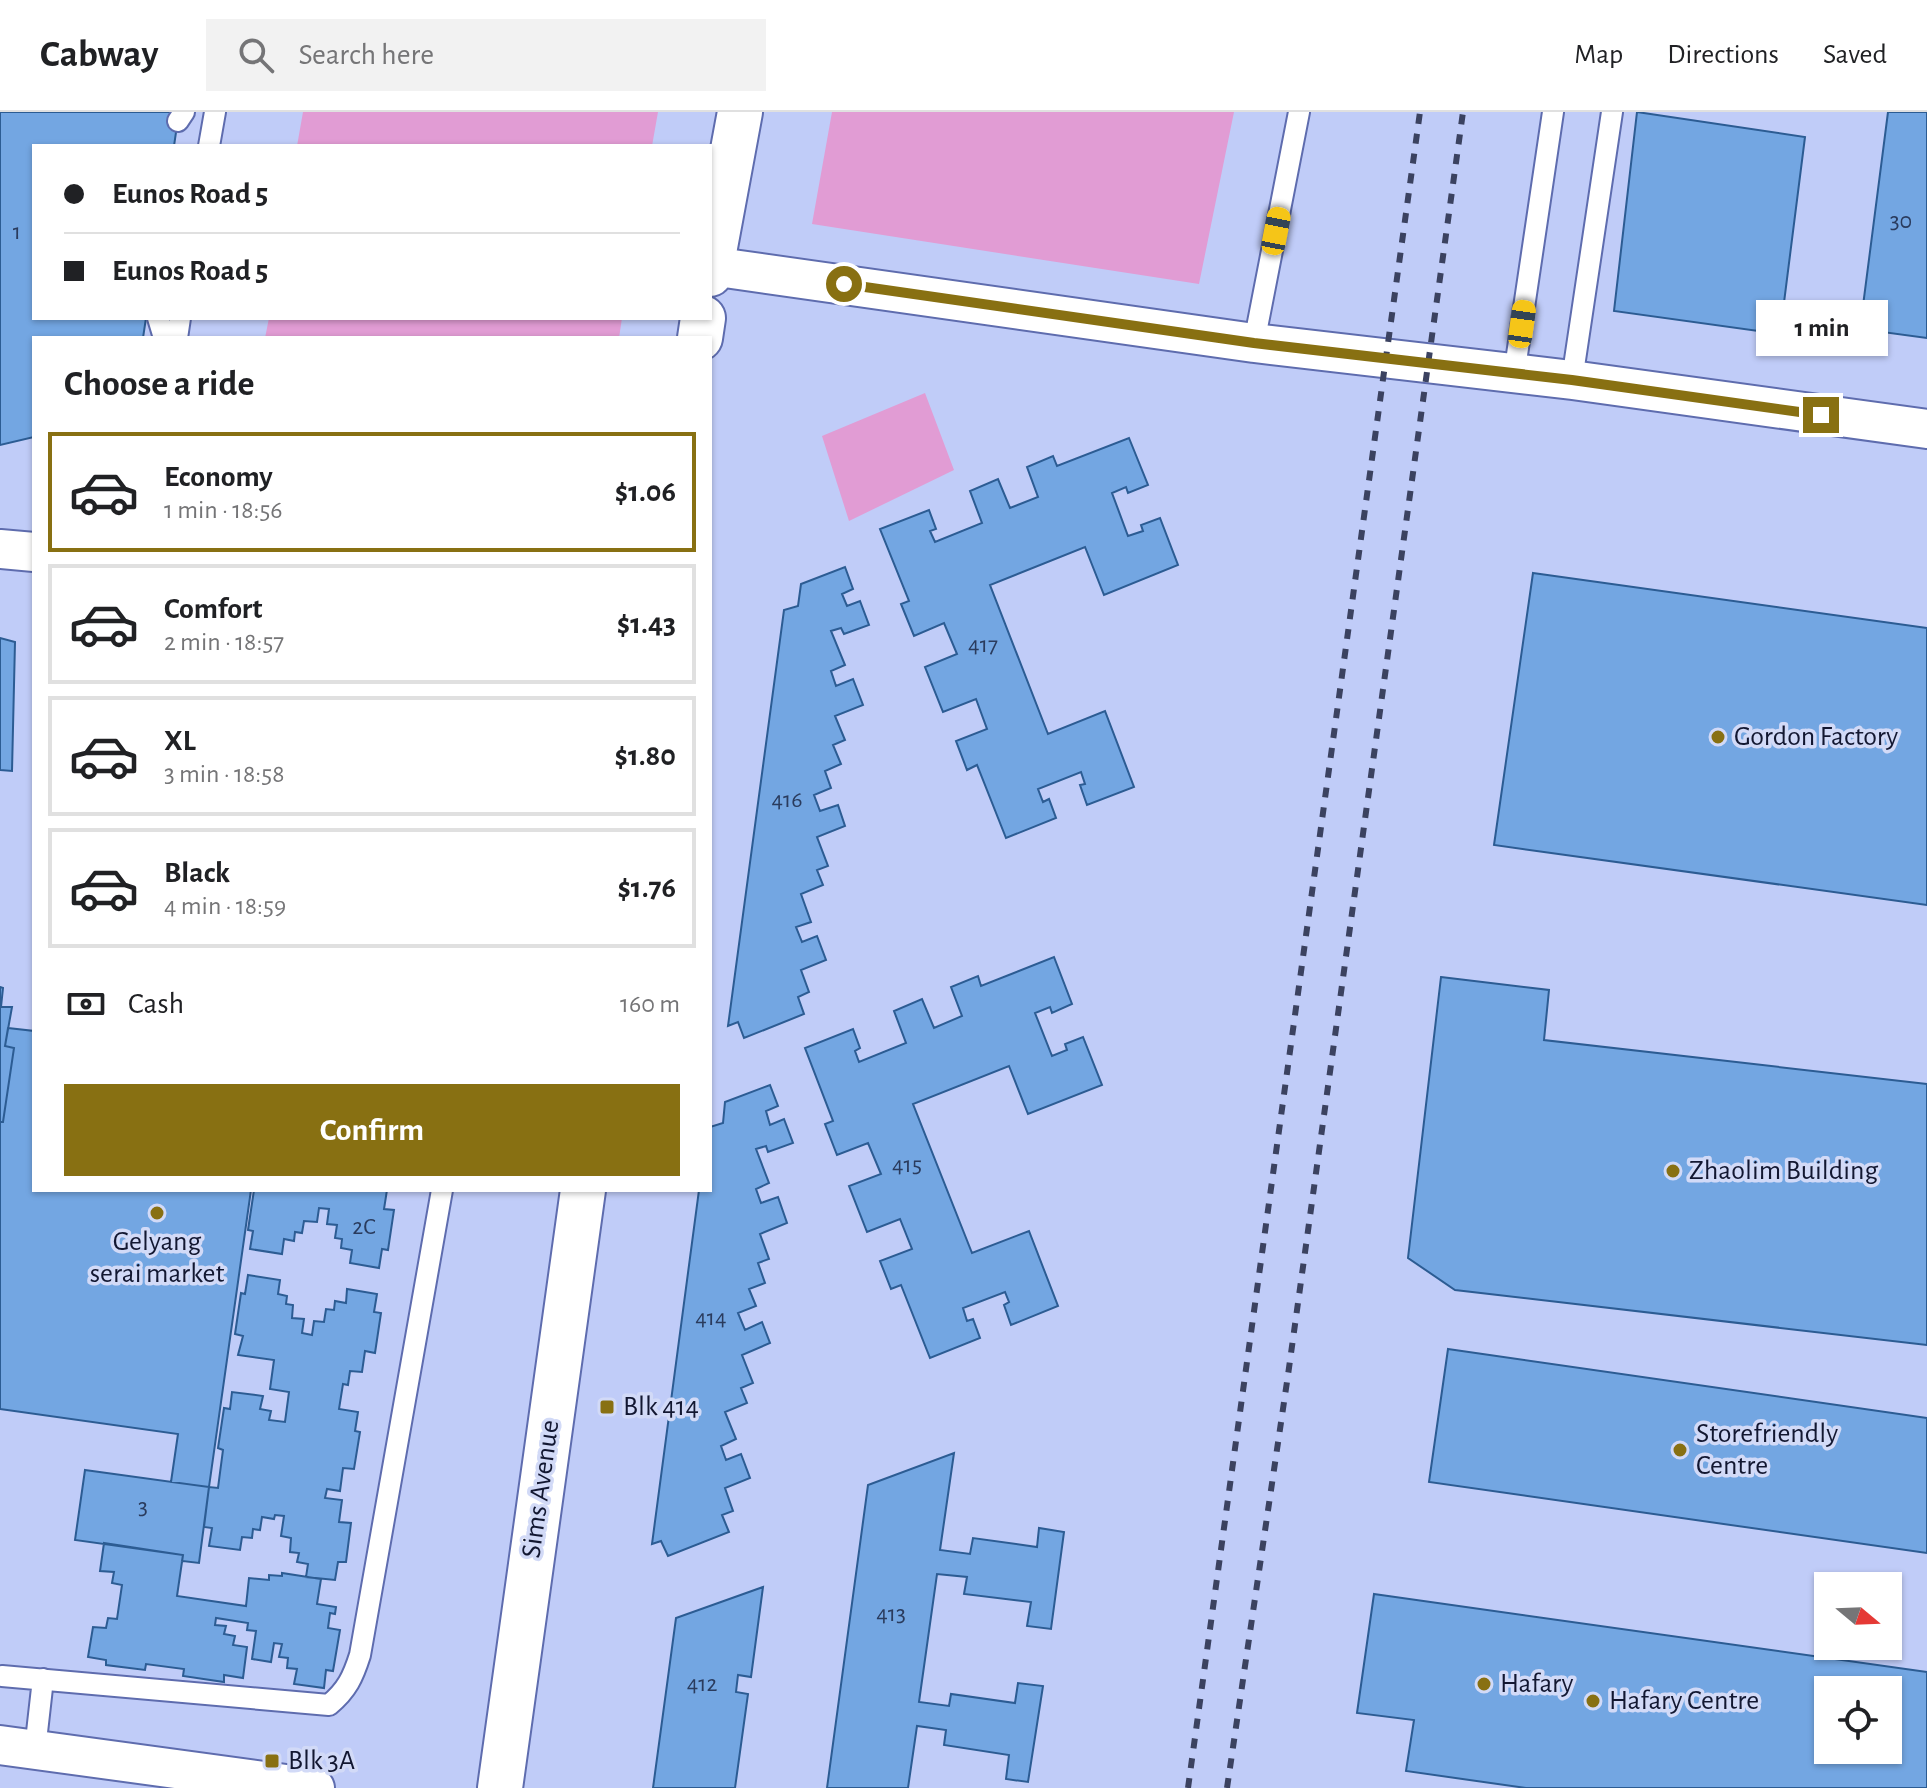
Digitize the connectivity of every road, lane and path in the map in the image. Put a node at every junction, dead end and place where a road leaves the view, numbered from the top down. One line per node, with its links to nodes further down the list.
1 (215, 112): 6 (lane)
2 (740, 112): 7 (main road)
3 (1299, 112): 9 (lane)
4 (1553, 112): 10 (lane)
5 (1612, 112): 11 (lane)
6 (209, 144)
7 (712, 265)
8 (712, 270): 9 (street)
9 (1254, 343): 10 (street)
10 (1514, 375): 11 (street)
11 (1572, 380): 12 (street)
12 (1927, 429)
13 (0, 549): 14 (street)
14 (32, 552)
15 (442, 1192): 18 (lane)
16 (583, 1192): 21 (main road, Sims Avenue)
17 (2, 1676): 18 (lane)
18 (43, 1679): 19 (lane)
19 (18, 1748): 20 (street)
20 (315, 1788)
21 (500, 1788)

